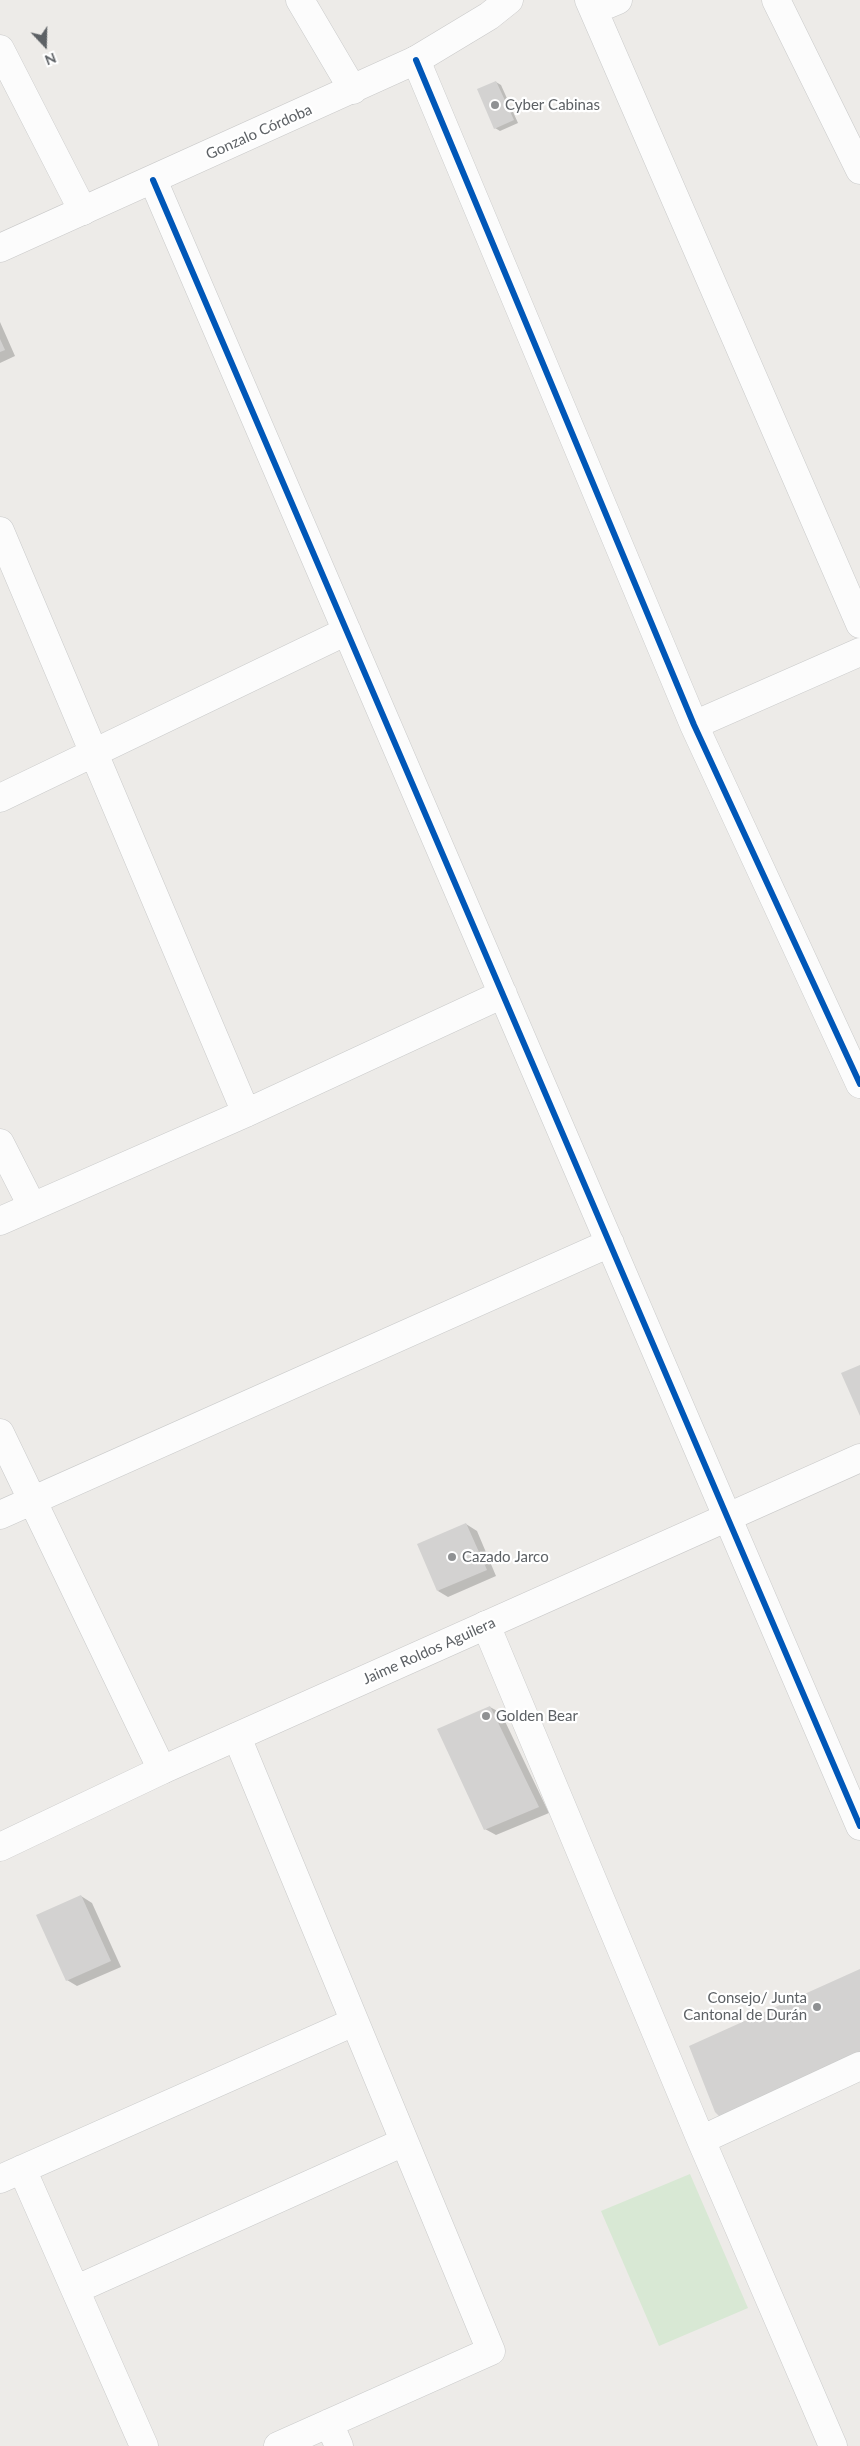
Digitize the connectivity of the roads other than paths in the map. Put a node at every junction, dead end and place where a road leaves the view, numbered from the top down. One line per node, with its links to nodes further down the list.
1 (300, 0): 7 (street)
2 (509, 0): 6 (street, Gonzalo Córdoba)
3 (776, 0): 8 (street)
4 (600, 3): 13 (street)
5 (0, 50): 10 (street)
6 (416, 60): 7 (street, Gonzalo Córdoba); 16 (street)
7 (354, 90): 9 (street, Gonzalo Córdoba)
8 (860, 170)
9 (153, 180): 10 (street, Gonzalo Córdoba); 14 (street)
10 (83, 211): 11 (street, Gonzalo Córdoba)
11 (0, 248)
12 (0, 531): 17 (street)
13 (860, 624)
14 (347, 631): 17 (street); 19 (street)
15 (860, 652): 16 (street)
16 (694, 725): 20 (street)
17 (93, 753): 18 (street); 21 (street)
18 (0, 798)
19 (503, 994): 21 (street); 25 (street)
20 (860, 1084)
21 (246, 1113): 23 (street)
22 (0, 1143): 23 (street)
23 (32, 1206): 24 (street)
24 (0, 1221)
25 (610, 1243): 28 (street); 30 (street)
26 (0, 1433): 28 (street)
27 (860, 1458): 30 (street, Jaime Roldos Aguilera)
28 (32, 1499): 29 (street); 33 (street)
29 (0, 1515)
30 (728, 1518): 31 (street, Jaime Roldos Aguilera); 34 (street)
31 (486, 1626): 32 (street, Jaime Roldos Aguilera); 38 (street)
32 (237, 1737): 33 (street, Jaime Roldos Aguilera); 36 (street)
33 (162, 1770): 35 (street, Jaime Roldos Aguilera)
34 (860, 1826)
35 (0, 1847)
36 (354, 2022): 39 (street); 40 (street)
37 (860, 2066): 38 (street)
38 (701, 2140): 45 (street)
39 (404, 2142): 41 (street); 42 (street)
40 (11, 2174): 41 (street)
41 (76, 2289): 43 (street)
42 (334, 2435): 44 (street)
43 (144, 2446)
44 (278, 2446)
45 (833, 2446)

